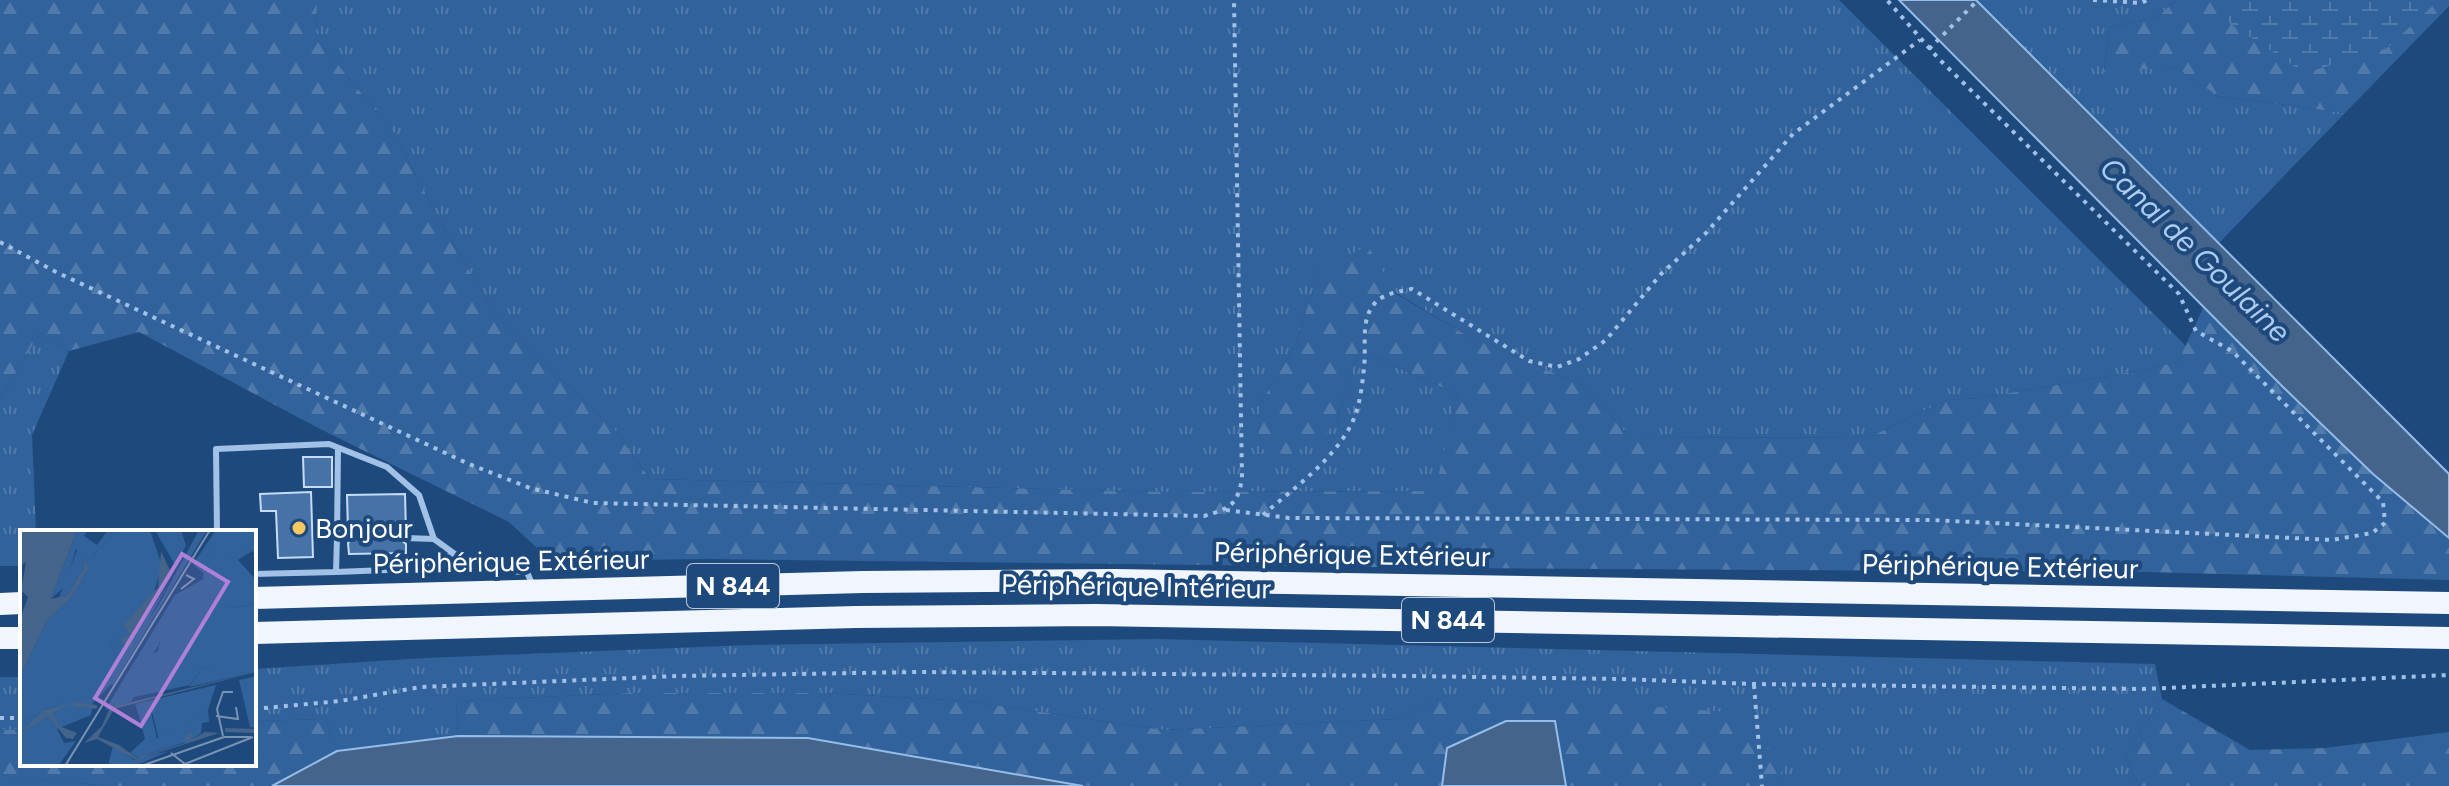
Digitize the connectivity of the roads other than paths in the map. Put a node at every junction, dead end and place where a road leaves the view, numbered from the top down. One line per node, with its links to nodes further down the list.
1 (338, 448): 2 (lane); 3 (lane); 6 (lane)
2 (217, 530)
3 (337, 537): 4 (lane); 8 (lane)
4 (348, 537)
5 (406, 538): 6 (lane)
6 (434, 539): 7 (lane)
7 (455, 554): 8 (lane); 10 (lane)
8 (336, 572): 9 (lane)
9 (256, 574)
10 (535, 591): 11 (highway, Périphérique Extérieur / N 844); 12 (highway, Périphérique Extérieur / N 844)
11 (256, 598)
12 (2449, 603)
13 (256, 633): 14 (highway, Périphérique Intérieur / N 844)
14 (2449, 638)

